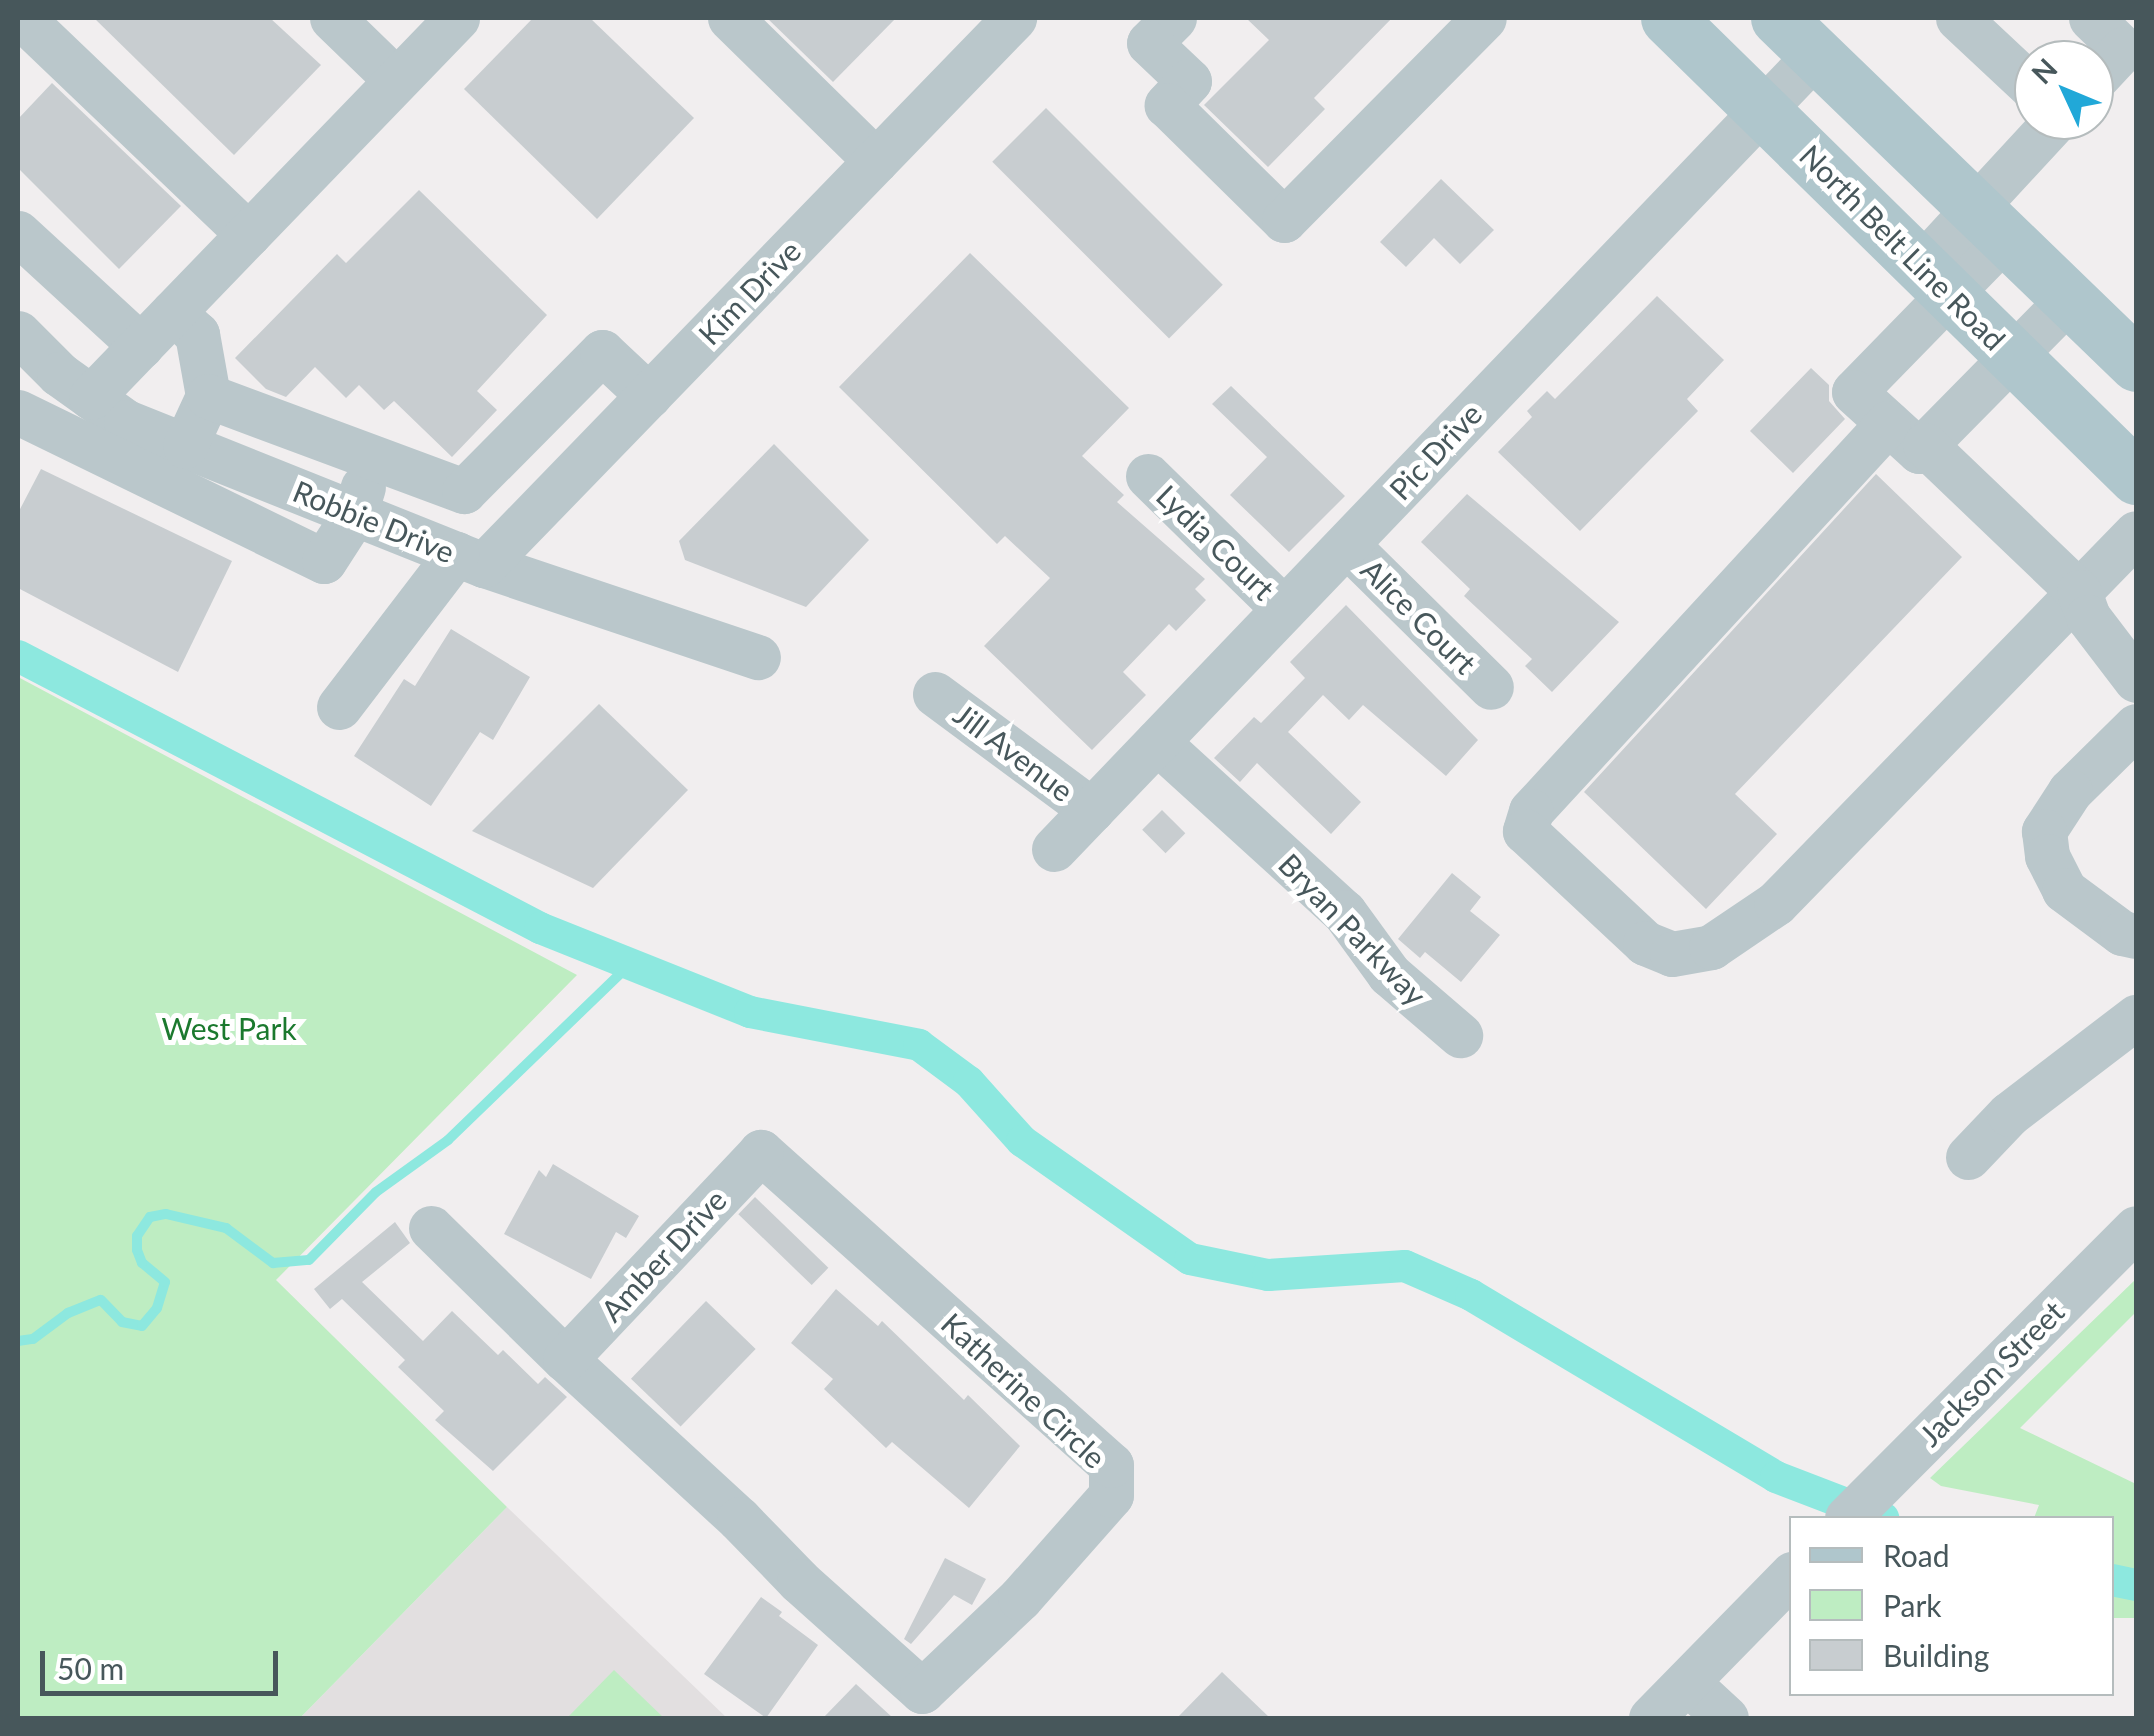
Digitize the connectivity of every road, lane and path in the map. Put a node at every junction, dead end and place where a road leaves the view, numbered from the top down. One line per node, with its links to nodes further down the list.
1 (332, 18): 14 (street)
2 (457, 18): 14 (street)
3 (730, 18): 17 (street)
4 (1174, 18): 5 (street)
5 (1484, 18)
6 (1668, 18): 15 (main road, North Belt Line Road)
7 (1958, 18): 13 (street)
8 (2091, 18): 12 (street)
9 (988, 26): 17 (street, Kim Drive)
10 (32, 30): 20 (street)
11 (1797, 36): 15 (street, Pic Drive); 18 (main road)
12 (2114, 59)
13 (2014, 70)
14 (396, 80): 20 (street)
15 (1762, 109): 21 (main road, North Belt Line Road); 41 (street, Pic Drive)
16 (2043, 140): 18 (street)
17 (876, 161): 30 (street, Kim Drive)
18 (1991, 223): 21 (street); 22 (main road)
19 (18, 233): 25 (street)
20 (248, 234): 23 (street)
21 (1936, 279): 26 (main road, North Belt Line Road); 33 (street)
22 (2069, 299): 26 (street); 27 (main road)
23 (174, 312): 25 (street); 29 (street)
24 (18, 334): 28 (street, Robbie Drive)
25 (141, 346): 28 (street)
26 (2013, 355): 33 (street); 38 (main road, North Belt Line Road)
27 (2136, 364)
28 (75, 386): 31 (street); 34 (street, Robbie Drive)
29 (208, 396): 34 (street); 35 (street)
30 (649, 396): 32 (street); 36 (street, Kim Drive)
31 (21, 414): 39 (street)
32 (526, 428): 35 (street); 36 (street)
33 (1906, 434): 43 (street); 43 (street)
34 (185, 446): 39 (street, Robbie Drive)
35 (372, 457): 39 (street)
36 (574, 472): 42 (street, Kim Drive)
37 (1148, 476): 44 (street, Lydia Court)
38 (2136, 476)
39 (354, 514): 42 (street, Robbie Drive)
40 (2136, 533): 43 (street)
41 (1347, 545): 44 (street, Pic Drive); 47 (street, Alice Court)
42 (470, 560): 45 (street, Robbie Drive); 49 (street, Kim Drive)
43 (2079, 592): 46 (street)
44 (1284, 609): 51 (street, Pic Drive)
45 (758, 658)
46 (2136, 680)
47 (1491, 687)
48 (936, 694): 52 (street, Jill Avenue)
49 (339, 707)
50 (2136, 726): 54 (street)
51 (1157, 742): 52 (street, Pic Drive); 56 (street, Bryan Parkway)
52 (1092, 810): 53 (street, Pic Drive)
53 (1054, 848)
54 (2136, 936)
55 (2136, 1017): 58 (street)
56 (1460, 1036)
57 (762, 1152): 61 (street, Amber Drive); 65 (street, Katherine Circle)
58 (1968, 1157)
59 (431, 1228): 61 (street, Katherine Circle)
60 (2136, 1228): 62 (street, Jackson Street)
61 (566, 1359): 65 (street, Katherine Circle)
62 (1848, 1516)
63 (1789, 1577): 64 (street)
64 (1687, 1682): 66 (street); 67 (street)
65 (922, 1705)
66 (1651, 1718)
67 (1726, 1718)

